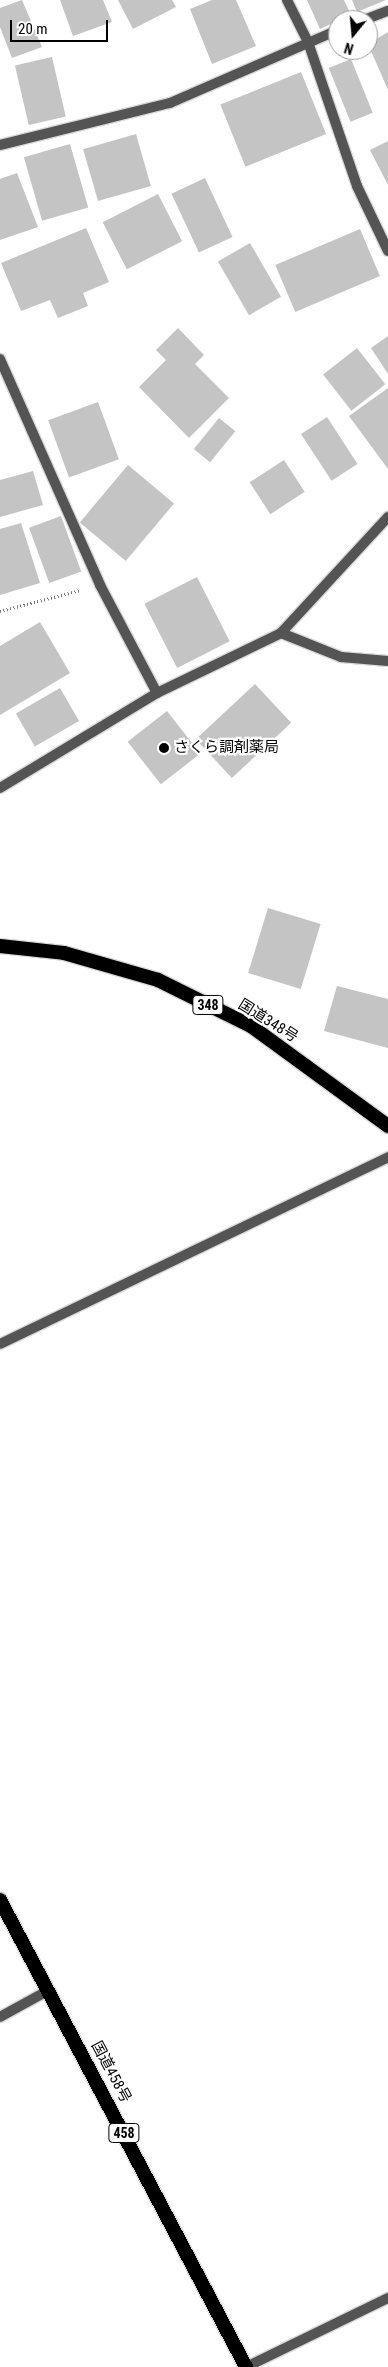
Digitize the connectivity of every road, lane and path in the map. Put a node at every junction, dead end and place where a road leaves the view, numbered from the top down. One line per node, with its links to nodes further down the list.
1 (287, 0): 3 (lane)
2 (328, 34): 3 (lane)
3 (308, 42): 4 (lane); 5 (lane)
4 (0, 145)
5 (388, 251)
6 (0, 359): 8 (lane)
7 (388, 517): 10 (lane)
8 (100, 585): 9 (path); 12 (lane)
9 (0, 611)
10 (281, 633): 11 (lane); 12 (lane)
11 (388, 661)
12 (157, 693): 13 (lane)
13 (0, 788)
14 (0, 946): 15 (highway, 国道348号 / 348)
15 (388, 1126)
16 (388, 1157): 17 (lane)
17 (0, 1344)
18 (0, 1900): 19 (highway, 国道458号 / 458)
19 (49, 1990): 20 (lane); 22 (highway, 国道458号 / 458)
20 (0, 2017)
21 (388, 2298): 22 (lane)
22 (246, 2367)

